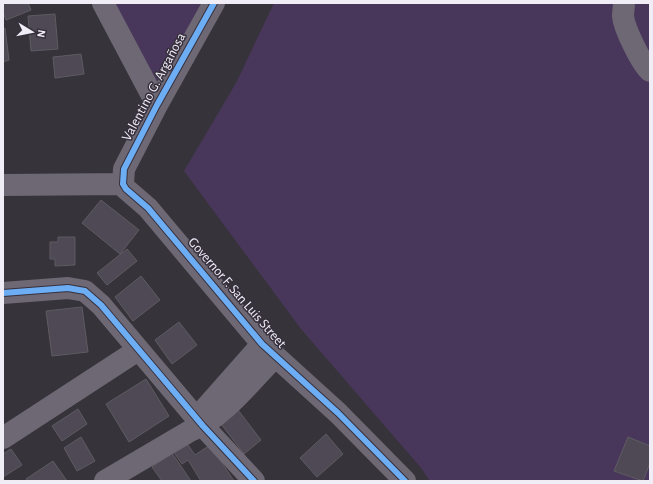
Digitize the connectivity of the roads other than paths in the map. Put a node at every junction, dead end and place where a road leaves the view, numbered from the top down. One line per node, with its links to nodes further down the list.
1 (103, 3): 5 (street)
2 (214, 3): 5 (street, Valentino G. Argañosa)
3 (624, 3): 4 (street)
4 (650, 71)
5 (157, 105): 6 (street, Valentino G. Argañosa)
6 (123, 184): 7 (street); 10 (street, Governor F. San Luis Street)
7 (3, 186)
8 (3, 293): 9 (street)
9 (138, 350): 11 (street); 12 (street)
10 (268, 350): 11 (street); 15 (street, Governor F. San Luis Street)
11 (196, 425): 13 (street); 14 (street)
12 (3, 438)
13 (105, 481)
14 (254, 481)
15 (405, 481)

